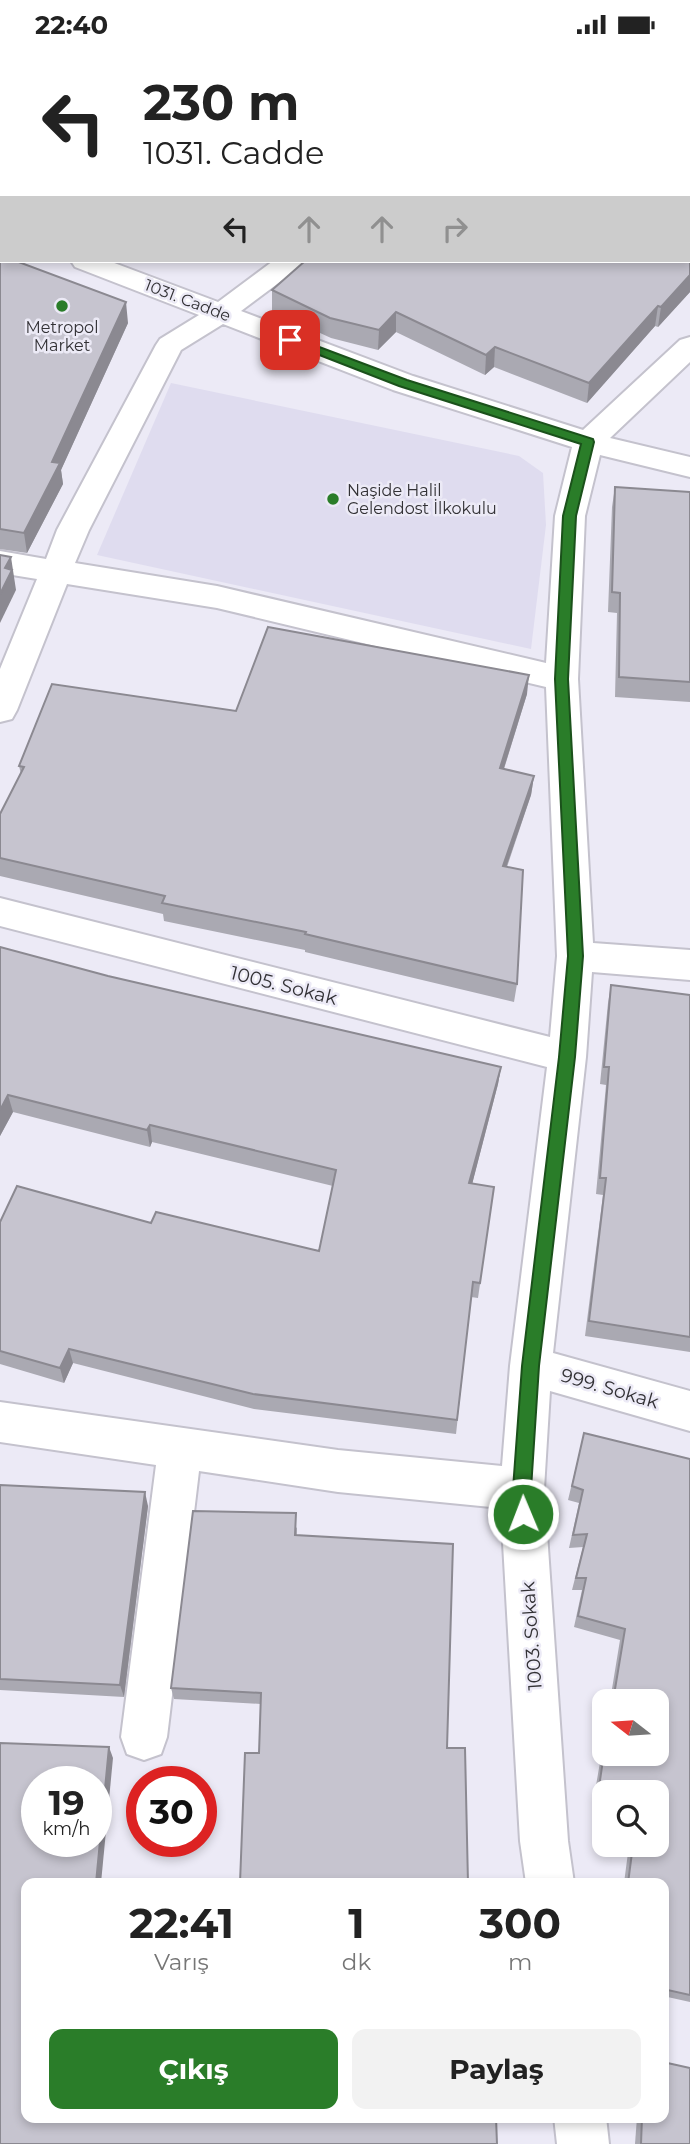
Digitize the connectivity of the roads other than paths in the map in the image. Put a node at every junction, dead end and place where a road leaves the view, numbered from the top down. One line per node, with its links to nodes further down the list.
1 (90, 263): 3 (street, 1031. Cadde)
2 (287, 263): 3 (street)
3 (221, 313): 5 (street, 1031. Cadde); 8 (street)
4 (690, 347): 5 (street)
5 (588, 442): 6 (street, 1031. Cadde); 9 (street, 1003. Sokak)
6 (690, 467)
7 (0, 562): 8 (street)
8 (56, 571): 9 (street); 10 (street)
9 (562, 679): 12 (street, 1003. Sokak)
10 (0, 709)
11 (0, 912): 14 (street, 1005. Sokak)
12 (575, 956): 13 (street); 14 (street, 1003. Sokak)
13 (690, 965)
14 (567, 1057): 15 (street, 1003. Sokak)
15 (531, 1366): 16 (street, 999. Sokak); 19 (street, 1003. Sokak)
16 (690, 1411)
17 (0, 1422): 18 (street)
18 (180, 1447): 19 (street); 20 (street)
19 (522, 1489): 21 (street, 1003. Sokak)
20 (144, 1737)
21 (549, 1878)
22 (581, 2123): 23 (street)
23 (583, 2144)

